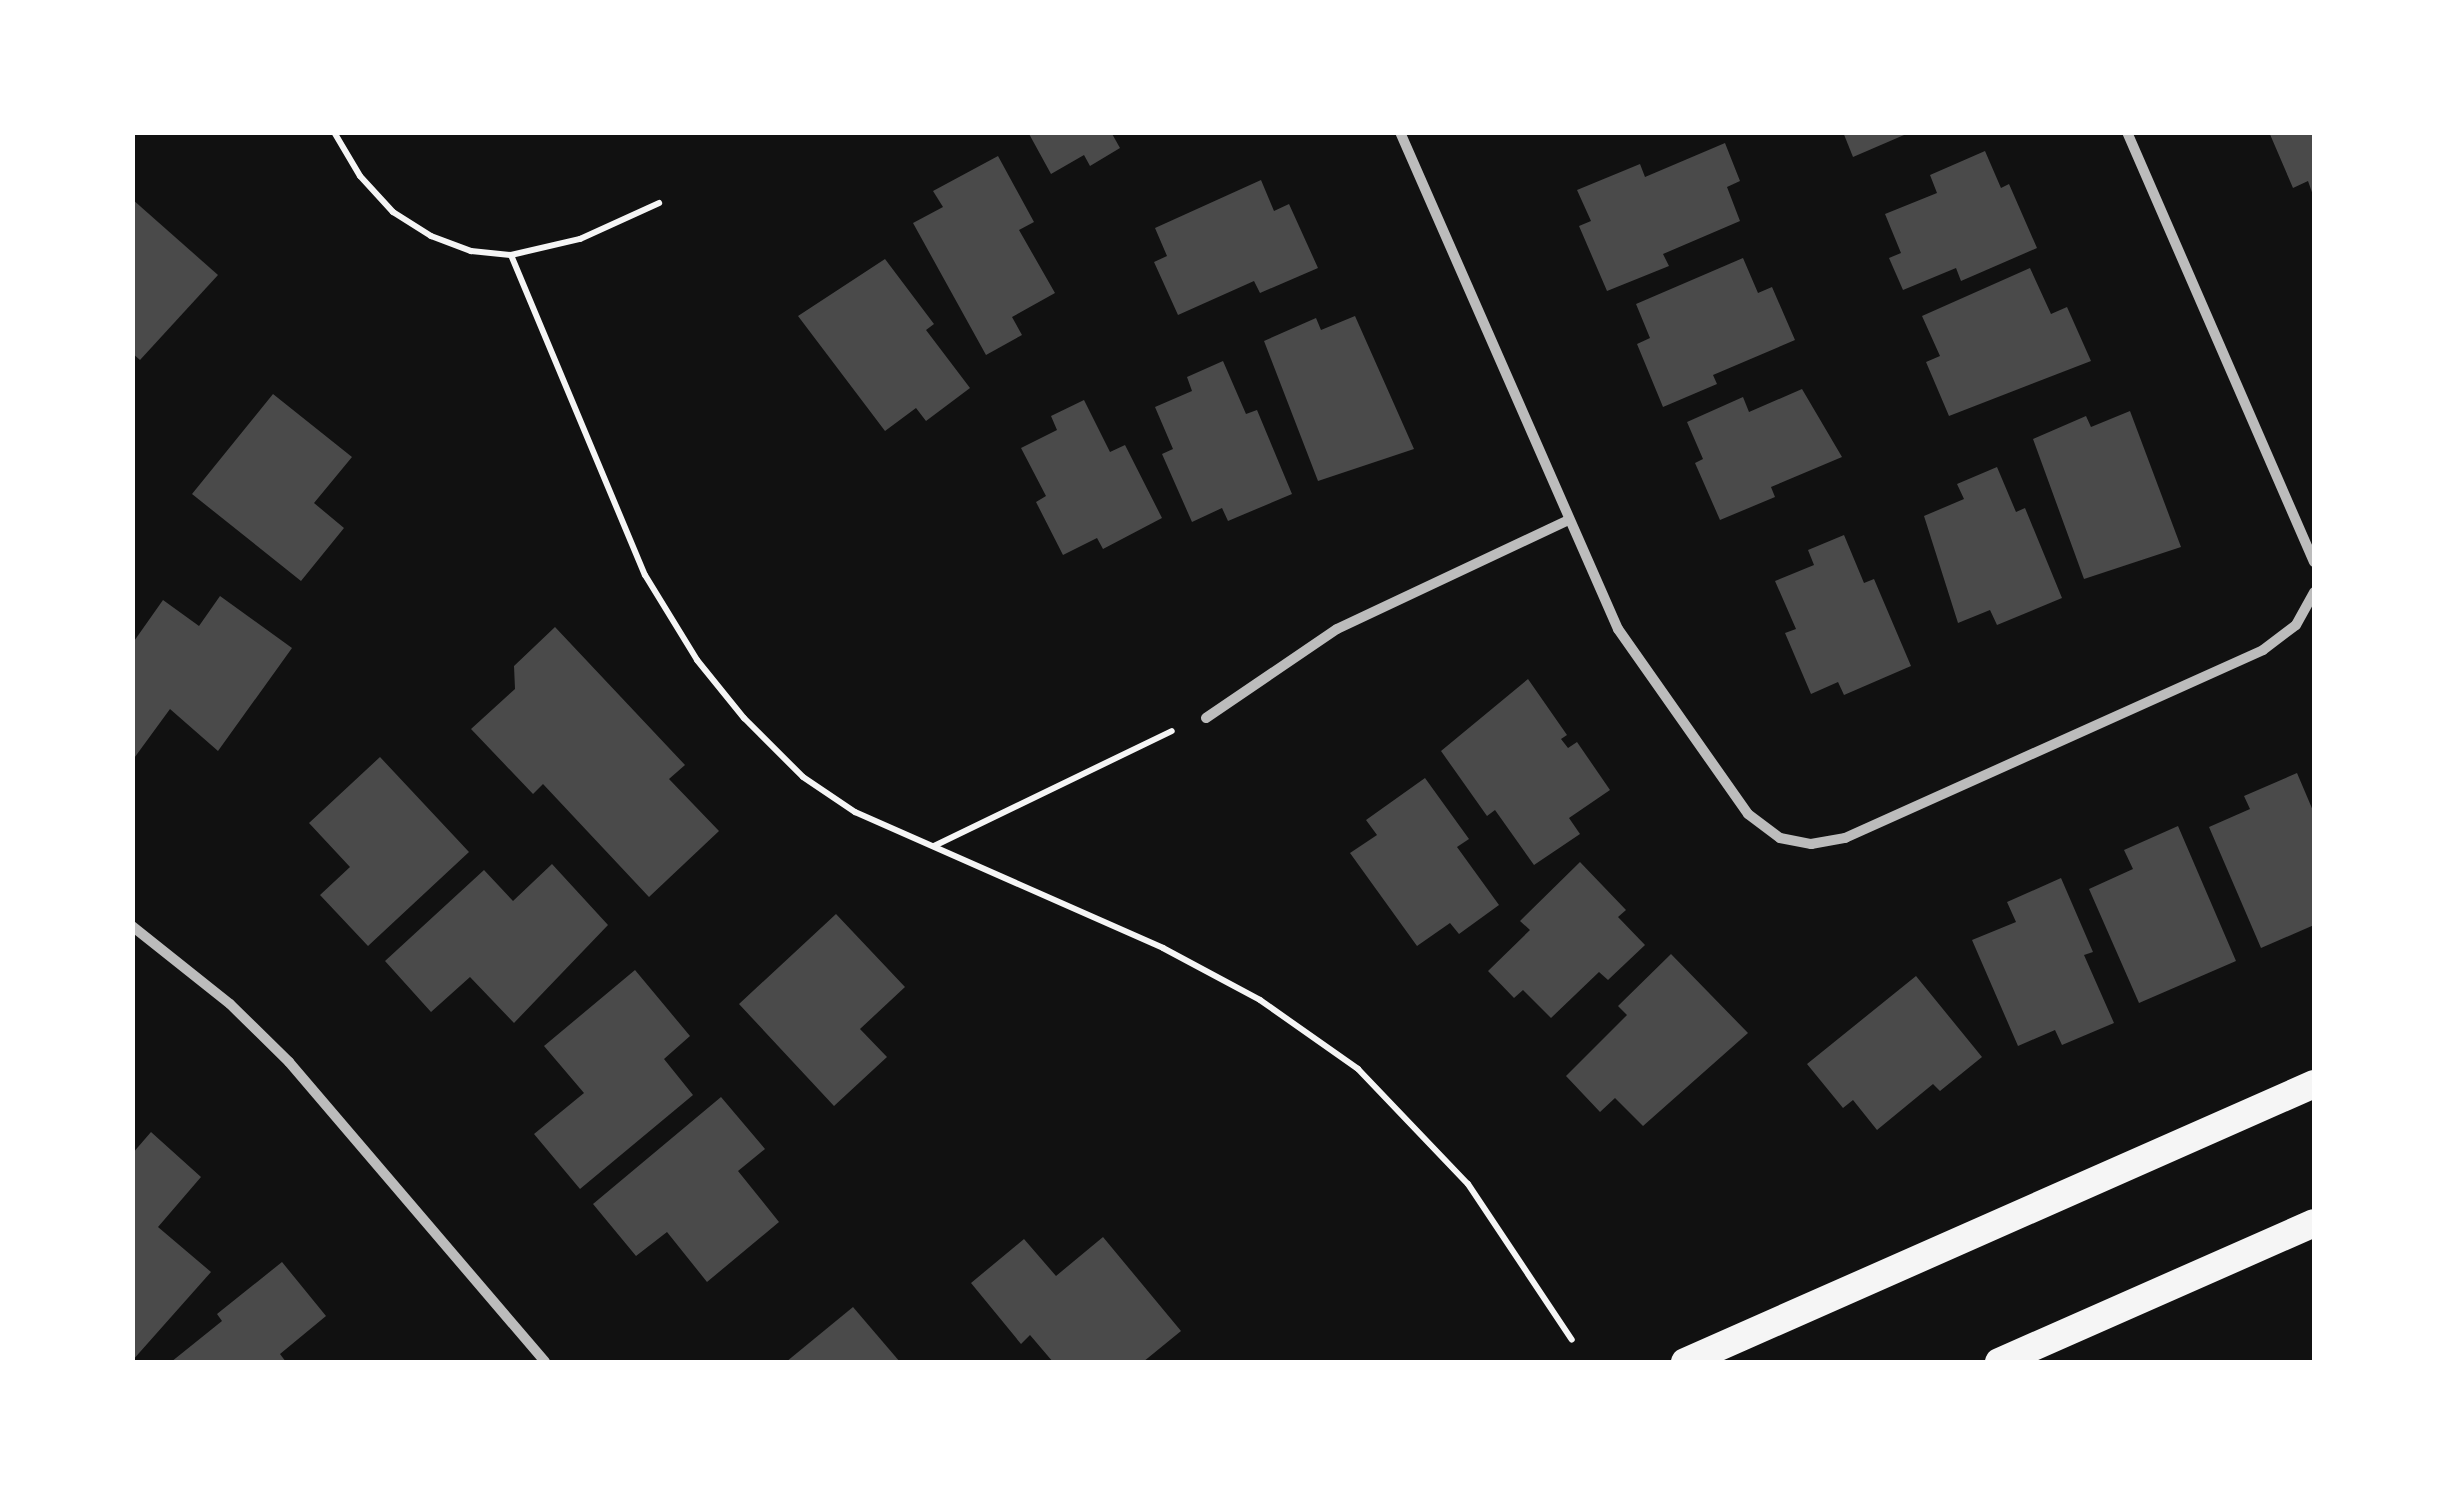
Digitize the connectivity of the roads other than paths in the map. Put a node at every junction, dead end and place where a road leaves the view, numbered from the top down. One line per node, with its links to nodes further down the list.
1 (1400, 132): 3 (street)
2 (2127, 132): 4 (street)
3 (1566, 522): 5 (street); 6 (street)
4 (2314, 562)
5 (2314, 595)
6 (1206, 718)
7 (132, 926): 10 (street)
8 (2314, 1084): 11 (highway)
9 (2314, 1223): 12 (highway)
10 (545, 1362)
11 (1685, 1362)
12 (1999, 1362)

